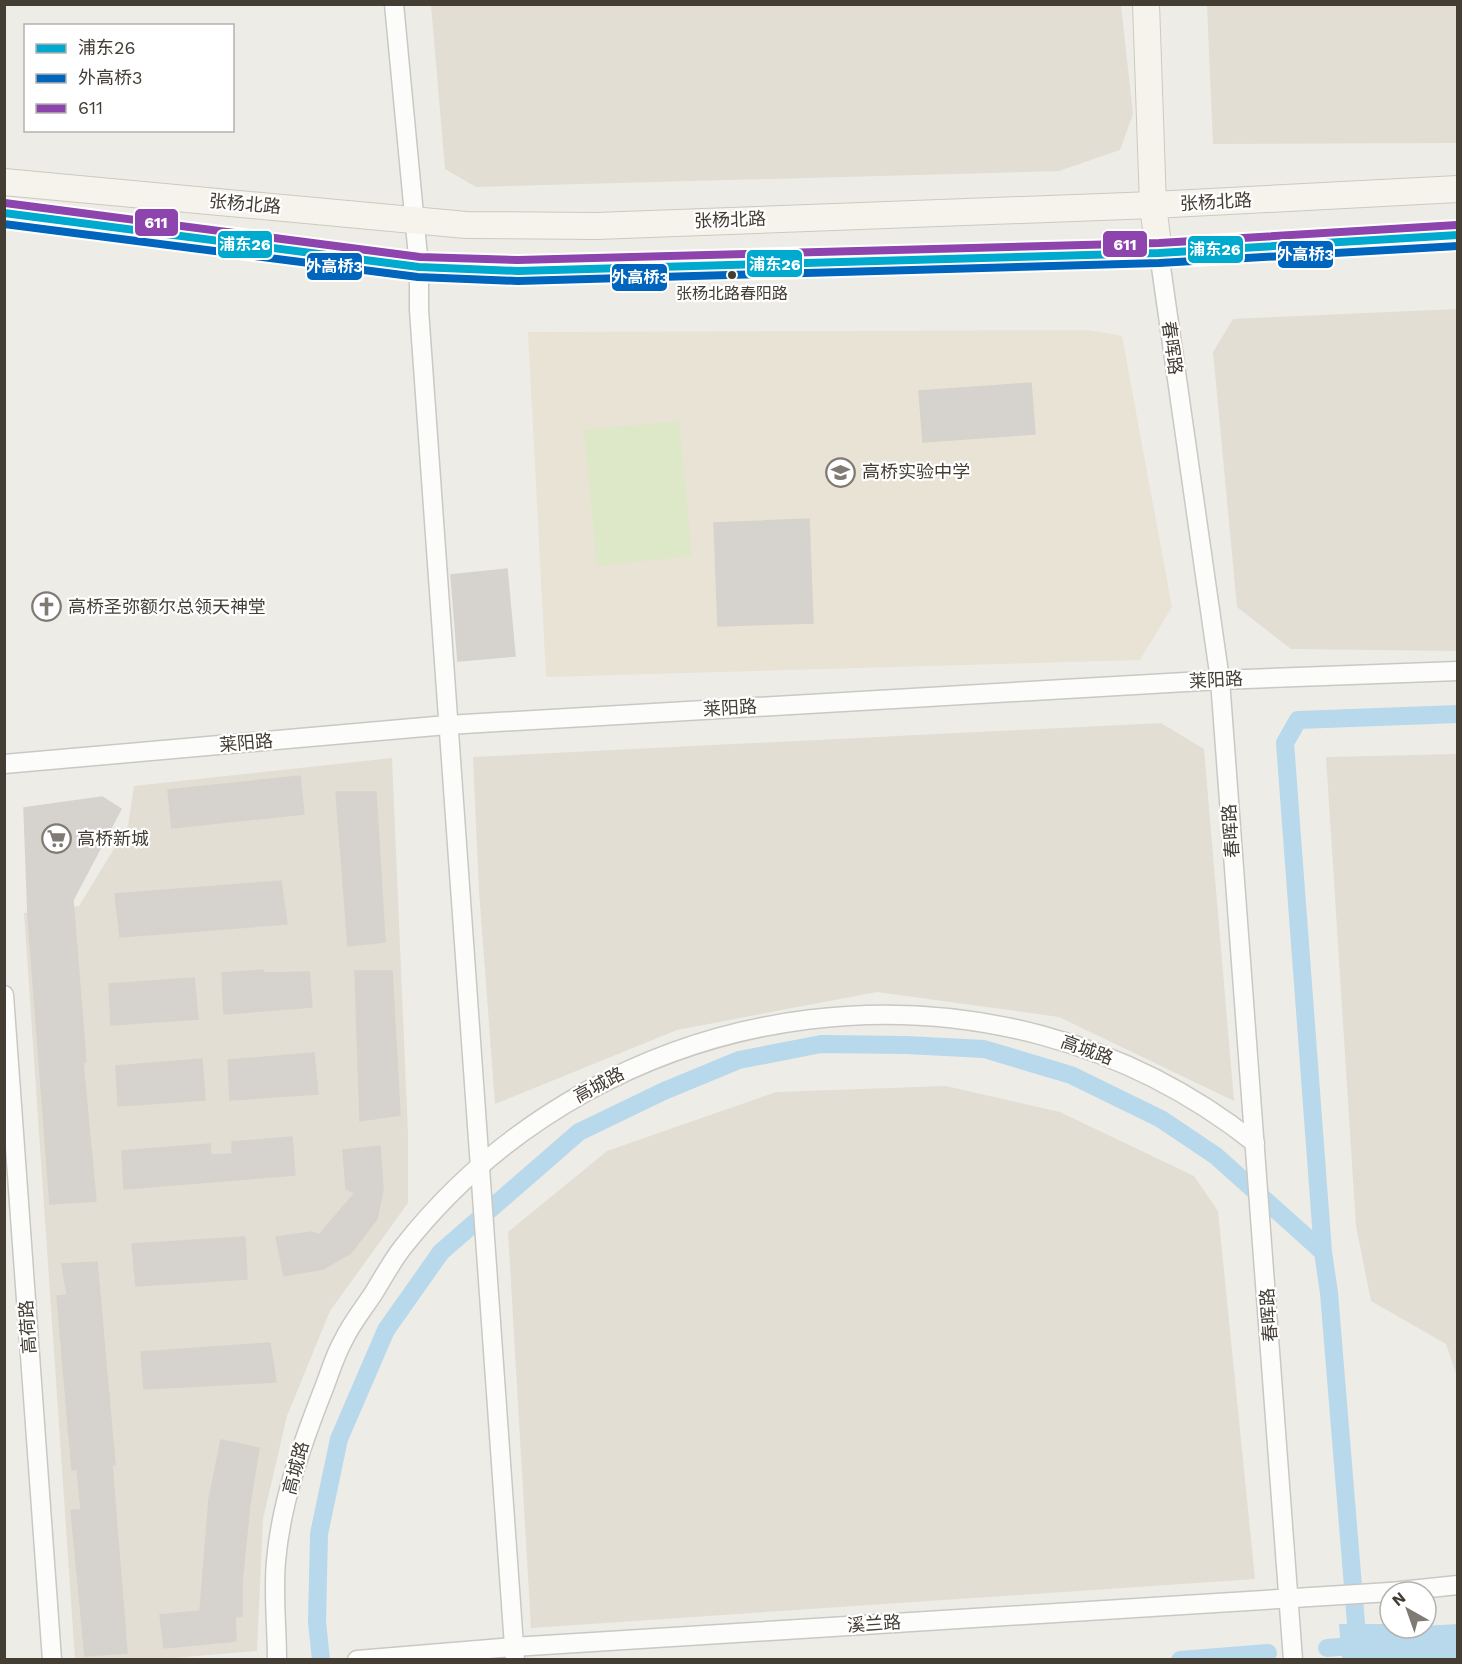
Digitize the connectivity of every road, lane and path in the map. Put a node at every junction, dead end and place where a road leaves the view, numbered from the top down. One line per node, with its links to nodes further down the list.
1 (394, 4): 7 (street)
2 (1146, 4): 5 (main road, 春晖路)
3 (4, 182): 7 (main road, 张杨北路)
4 (1458, 189): 5 (main road, 张杨北路)
5 (1153, 205): 7 (main road, 张杨北路); 9 (main road, 春晖路)
6 (4, 213): 10 (main road)
7 (414, 220): 10 (street)
8 (1458, 235): 9 (main road)
9 (1159, 253): 10 (main road); 12 (street, 春晖路)
10 (419, 267): 13 (street)
11 (1458, 671): 12 (street, 莱阳路)
12 (1220, 680): 13 (street, 莱阳路); 16 (street, 春晖路)
13 (447, 725): 14 (street, 莱阳路); 17 (street)
14 (4, 764)
15 (4, 994): 23 (street, 高荷路)
16 (1255, 1143): 17 (street, 高城路); 21 (street, 春晖路)
17 (478, 1168): 22 (street); 24 (street, 高城路)
18 (1458, 1585): 19 (street, 溪兰路)
19 (1438, 1587)
20 (1378, 1592): 21 (street, 溪兰路)
21 (1290, 1598): 22 (street, 溪兰路); 26 (street, 春晖路)
22 (514, 1653): 25 (street, 溪兰路)
23 (52, 1659)
24 (277, 1659)
25 (357, 1659)
26 (1293, 1659)

